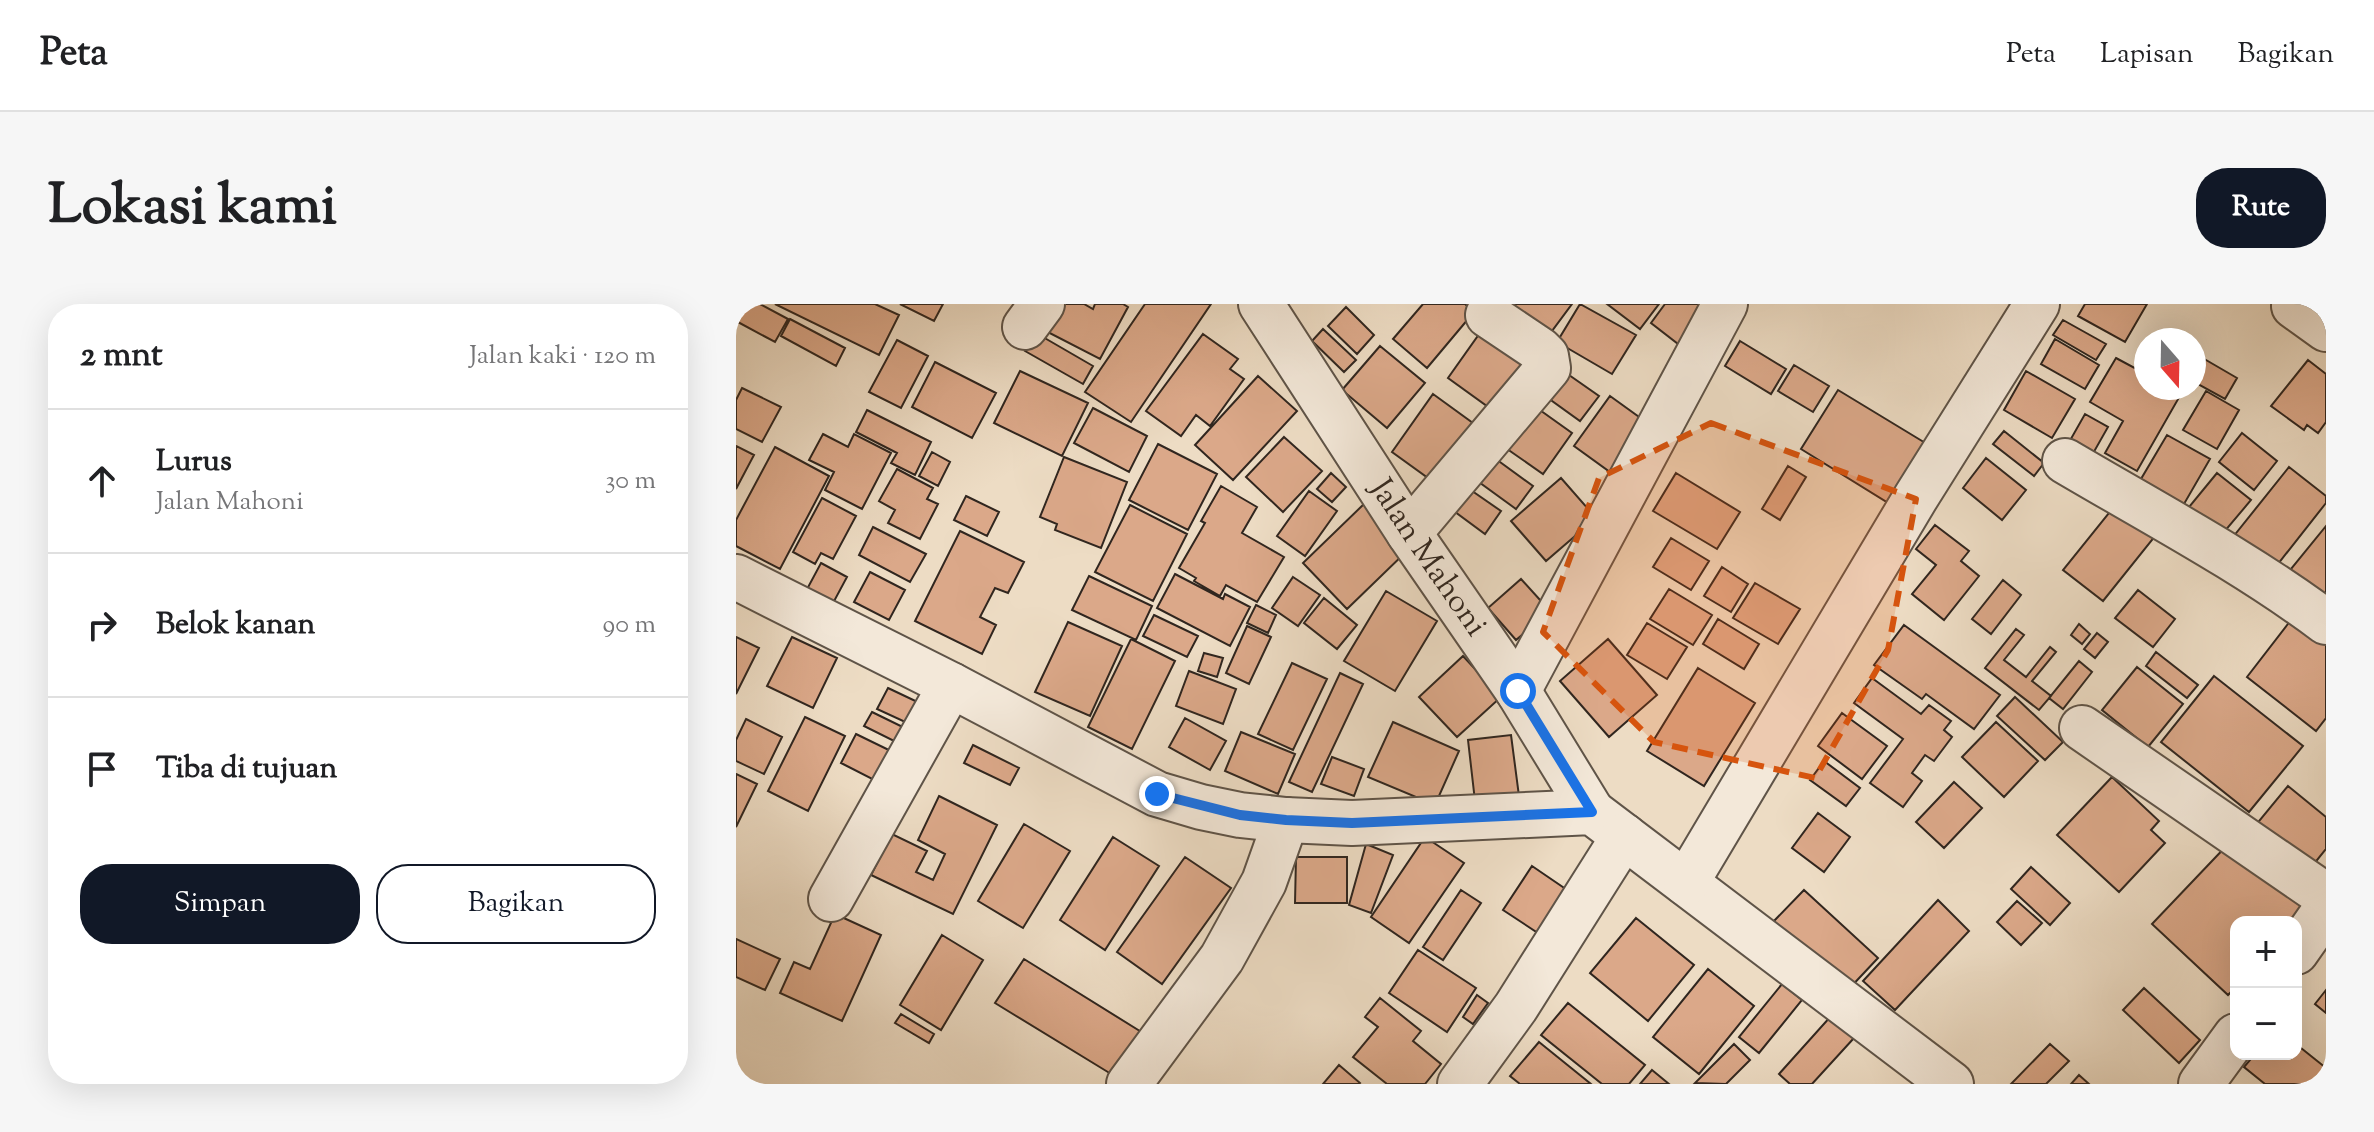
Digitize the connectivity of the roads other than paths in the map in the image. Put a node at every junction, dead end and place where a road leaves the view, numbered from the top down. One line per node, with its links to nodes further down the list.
1 (1725, 304): 10 (street)
2 (2037, 304): 14 (street)
3 (1279, 312): 6 (street, Jalan Mahoni)
4 (1488, 315): 6 (street)
5 (2065, 461): 8 (street)
6 (1409, 533): 10 (street, Jalan Mahoni)
7 (736, 577): 9 (street)
8 (2326, 622)
9 (951, 685): 12 (street); 16 (street)
10 (1518, 691): 13 (street, Jalan Mahoni)
11 (2082, 728): 15 (street)
12 (1286, 820): 13 (street); 20 (street)
13 (1608, 824): 14 (street); 21 (street)
14 (1686, 883): 22 (street)
15 (2326, 896)
16 (831, 899)
17 (2326, 909): 18 (street)
18 (2302, 943)
19 (2230, 1044): 23 (street)
20 (1129, 1084)
21 (1460, 1084)
22 (1951, 1084)
23 (2201, 1084)

